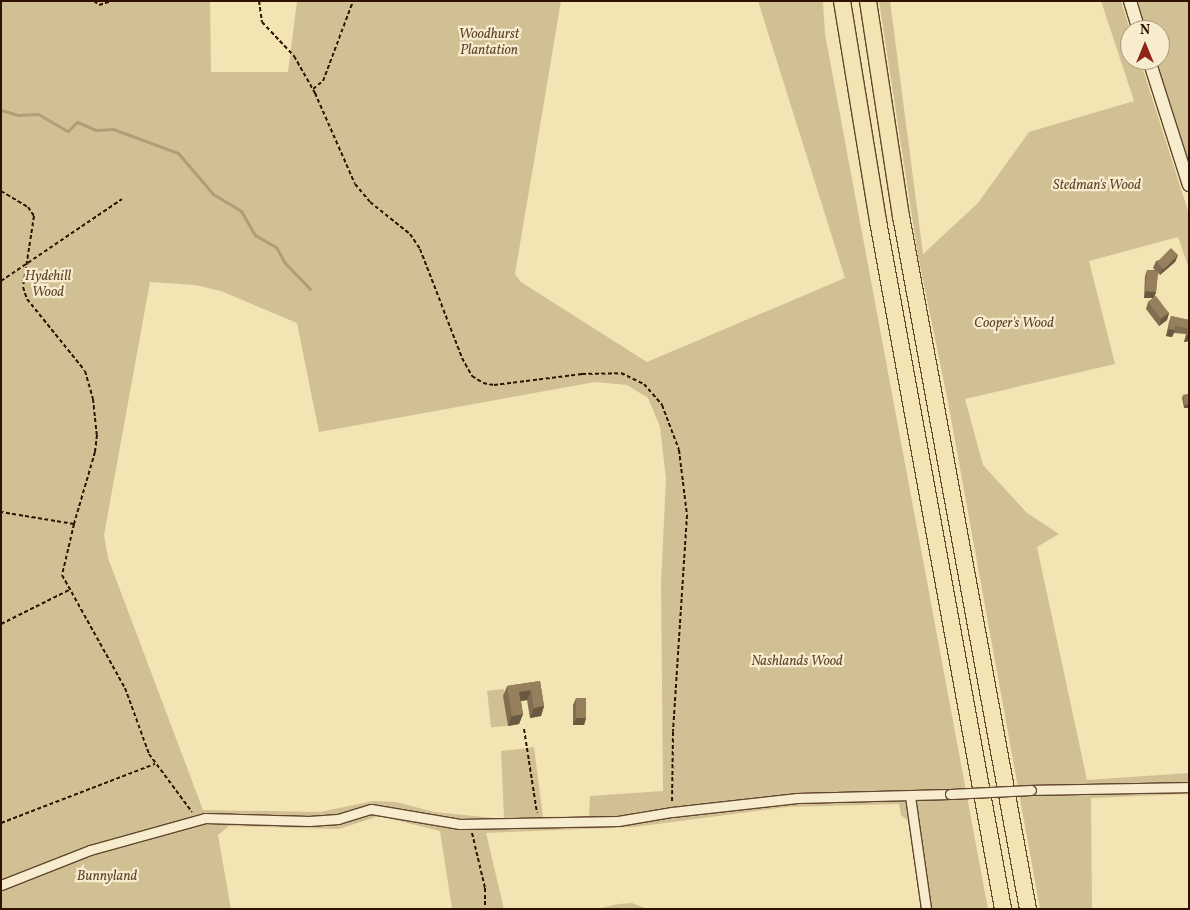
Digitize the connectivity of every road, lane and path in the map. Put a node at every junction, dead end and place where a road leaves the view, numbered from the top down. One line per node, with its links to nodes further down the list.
1 (94, 1): 2 (path)
2 (112, 1)
3 (259, 1): 10 (path)
4 (353, 1): 10 (path)
5 (842, 1): 32 (highway)
6 (868, 1): 33 (highway)
7 (1130, 1): 8 (main road)
8 (1136, 20)
9 (1152, 70): 11 (main road)
10 (313, 89): 24 (path)
11 (1189, 185)
12 (1, 190): 14 (path)
13 (122, 199): 14 (path)
14 (26, 264): 15 (path); 17 (path)
15 (1, 280)
16 (1, 512): 17 (path)
17 (74, 524): 18 (path)
18 (70, 589): 19 (path); 21 (path)
19 (1, 624)
20 (524, 729): 27 (path)
21 (155, 764): 25 (path); 26 (path)
22 (1189, 787): 23 (street, bridge)
23 (910, 796): 24 (street); 31 (street)
24 (672, 812): 27 (street)
25 (197, 819): 28 (street); 29 (street)
26 (1, 823)
27 (539, 823): 28 (street)
28 (471, 825): 30 (path)
29 (1, 885)
30 (485, 909)
31 (926, 909)
32 (1003, 909)
33 (1028, 909)

